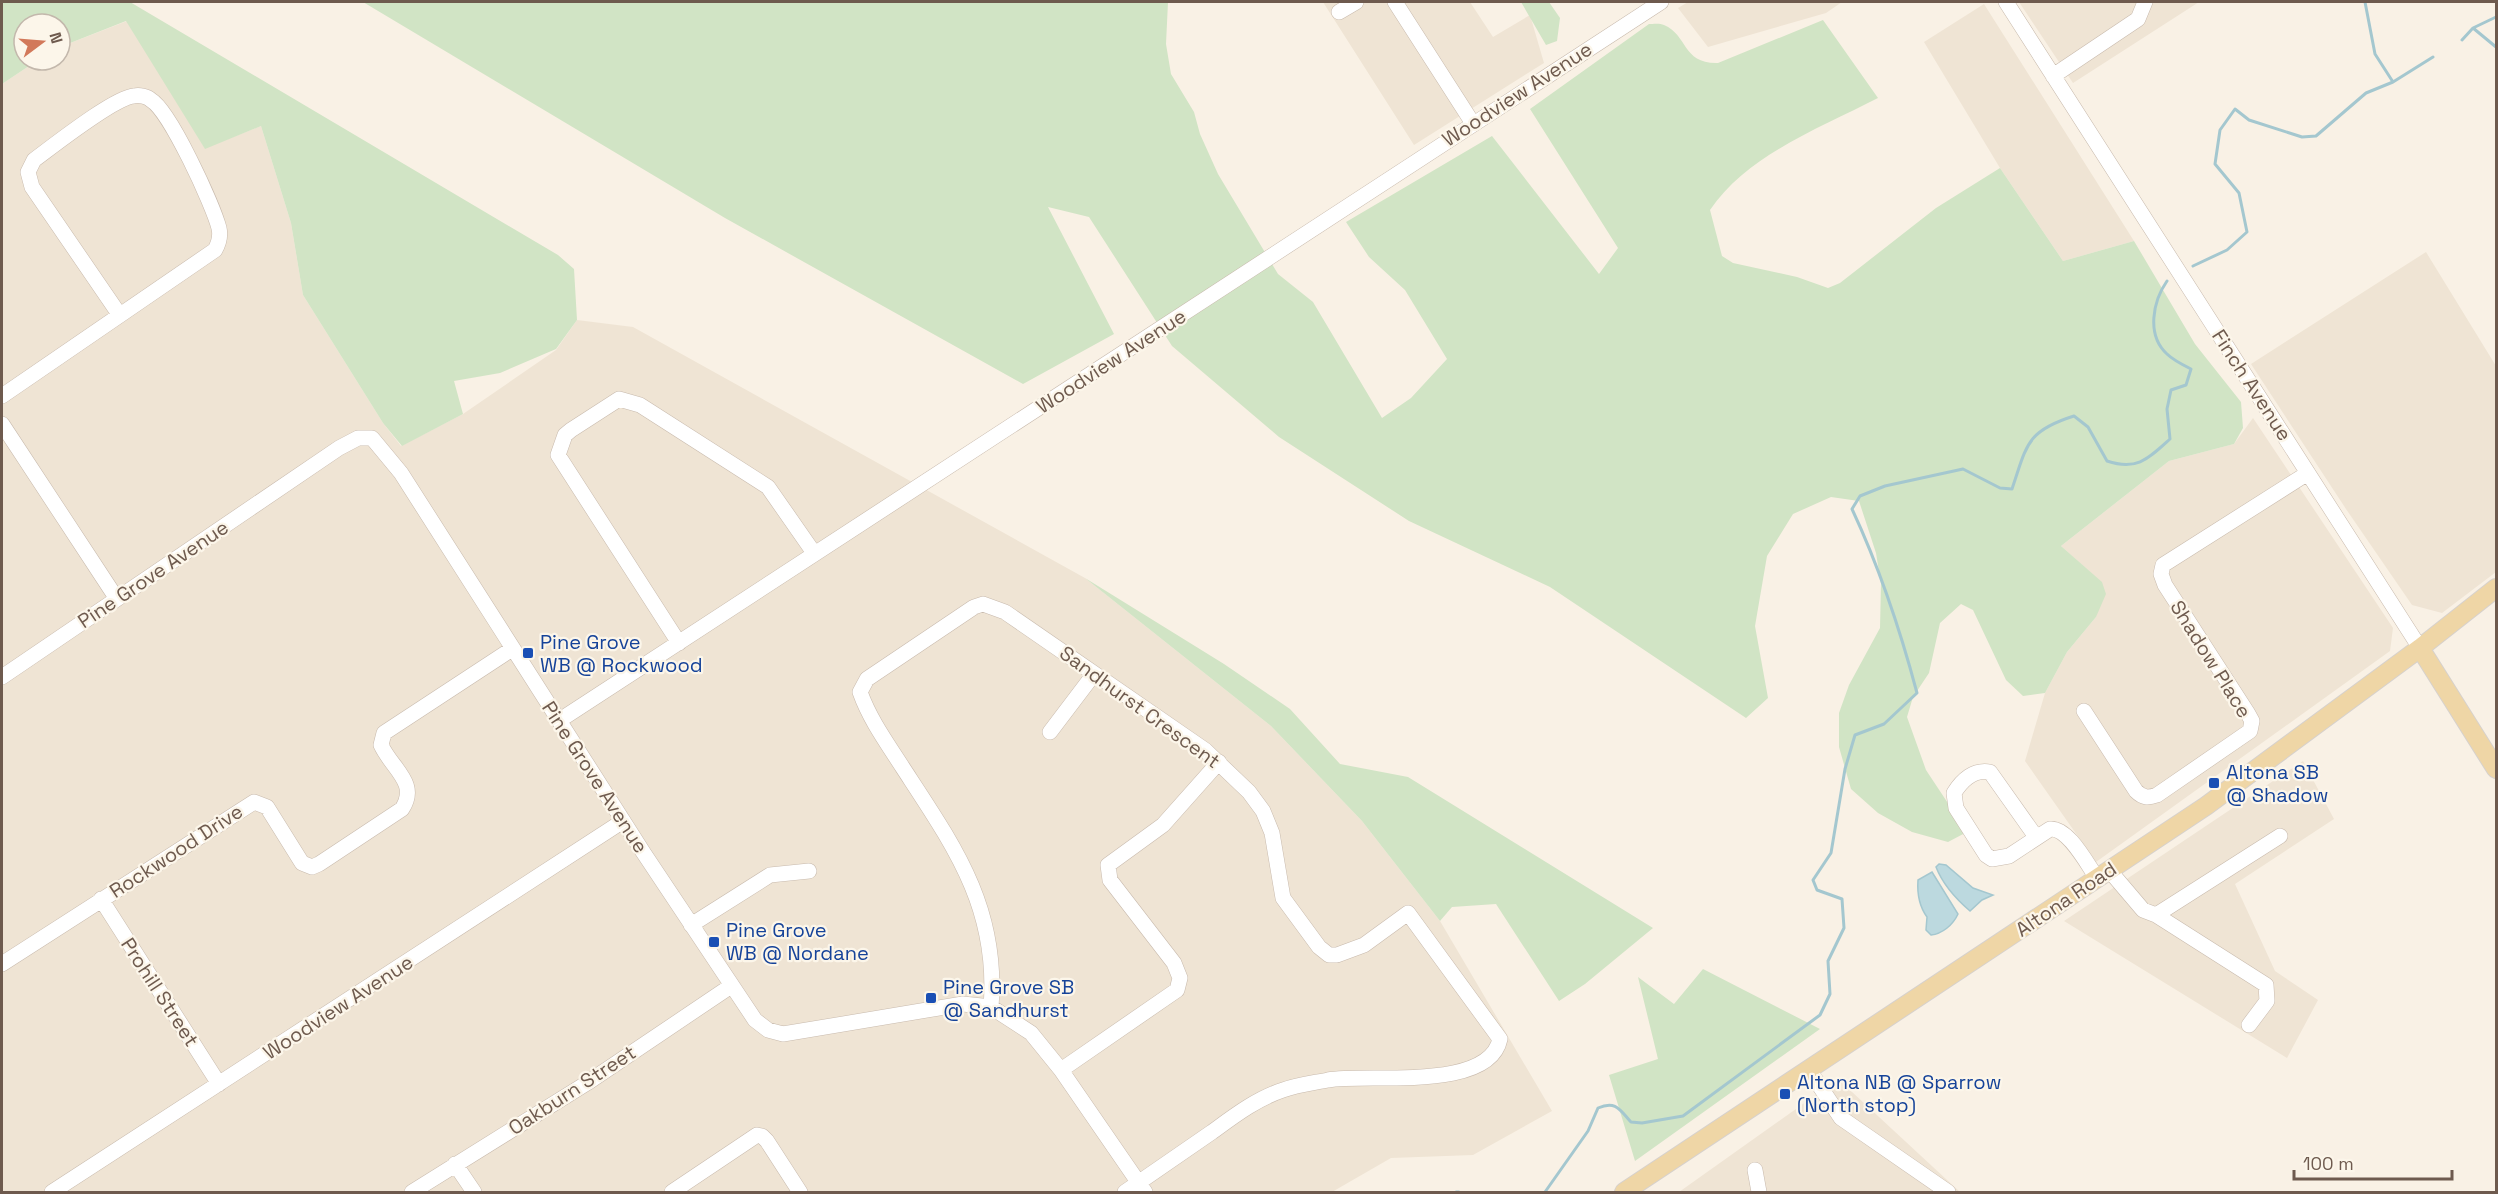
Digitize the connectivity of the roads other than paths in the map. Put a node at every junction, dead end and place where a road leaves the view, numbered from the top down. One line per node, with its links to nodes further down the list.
1 (1356, 2): 6 (street)
2 (1395, 2): 8 (street)
3 (1660, 2): 8 (street, Woodview Avenue)
4 (2006, 2): 7 (street, Finch Avenue)
5 (2145, 2): 7 (street)
6 (1339, 12)
7 (2054, 76): 12 (street, Finch Avenue)
8 (1472, 122): 13 (street, Woodview Avenue)
9 (119, 314): 9 (street); 10 (street)
10 (2, 396)
11 (2, 424): 15 (street)
12 (2308, 473): 17 (street, Finch Avenue); 21 (street, Shadow Place)
13 (814, 553): 16 (street, Woodview Avenue); 16 (street)
14 (2496, 588): 17 (main road, Altona Road)
15 (117, 599): 18 (street, Pine Grove Avenue); 20 (street, Pine Grove Avenue)
16 (679, 642): 22 (street, Woodview Avenue)
17 (2420, 648): 25 (main road, Finch Avenue); 30 (main road, Altona Road)
18 (512, 649): 22 (street, Pine Grove Avenue); 31 (street, Rockwood Drive)
19 (1094, 674): 23 (street); 24 (street, Sandhurst Crescent); 36 (street, Sandhurst Crescent)
20 (2, 677)
21 (2084, 711)
22 (560, 720): 26 (street, Pine Grove Avenue)
23 (1050, 732)
24 (1219, 762): 38 (street); 43 (street, Sandhurst Crescent)
25 (2496, 770)
26 (623, 821): 33 (street, Pine Grove Avenue); 40 (street, Woodview Avenue)
27 (2280, 836): 32 (street)
28 (2036, 837): 28 (street); 30 (street)
29 (809, 871): 33 (street)
30 (2103, 874): 32 (street); 39 (main road, Altona Road)
31 (101, 899): 34 (street, Rockwood Drive); 40 (street, Prohill Street)
32 (2156, 915): 37 (street)
33 (691, 925): 35 (street, Pine Grove Avenue)
34 (2, 964)
35 (731, 986): 36 (street, Pine Grove Avenue); 41 (street, Oakburn Street)
36 (991, 1007): 38 (street, Pine Grove Avenue)
37 (2249, 1025)
38 (1061, 1070): 43 (street, Pine Grove Avenue)
39 (1809, 1070): 44 (street); 51 (main road, Altona Road)
40 (219, 1084): 45 (street, Woodview Avenue)
41 (455, 1164): 46 (street, Oakburn Street); 47 (street)
42 (1755, 1170): 52 (street)
43 (1142, 1188): 50 (street)
44 (1942, 1191)
45 (52, 1192)
46 (412, 1192)
47 (474, 1192)
48 (672, 1192): 49 (street)
49 (800, 1192)
50 (1125, 1192)
51 (1624, 1192)
52 (1759, 1192)

